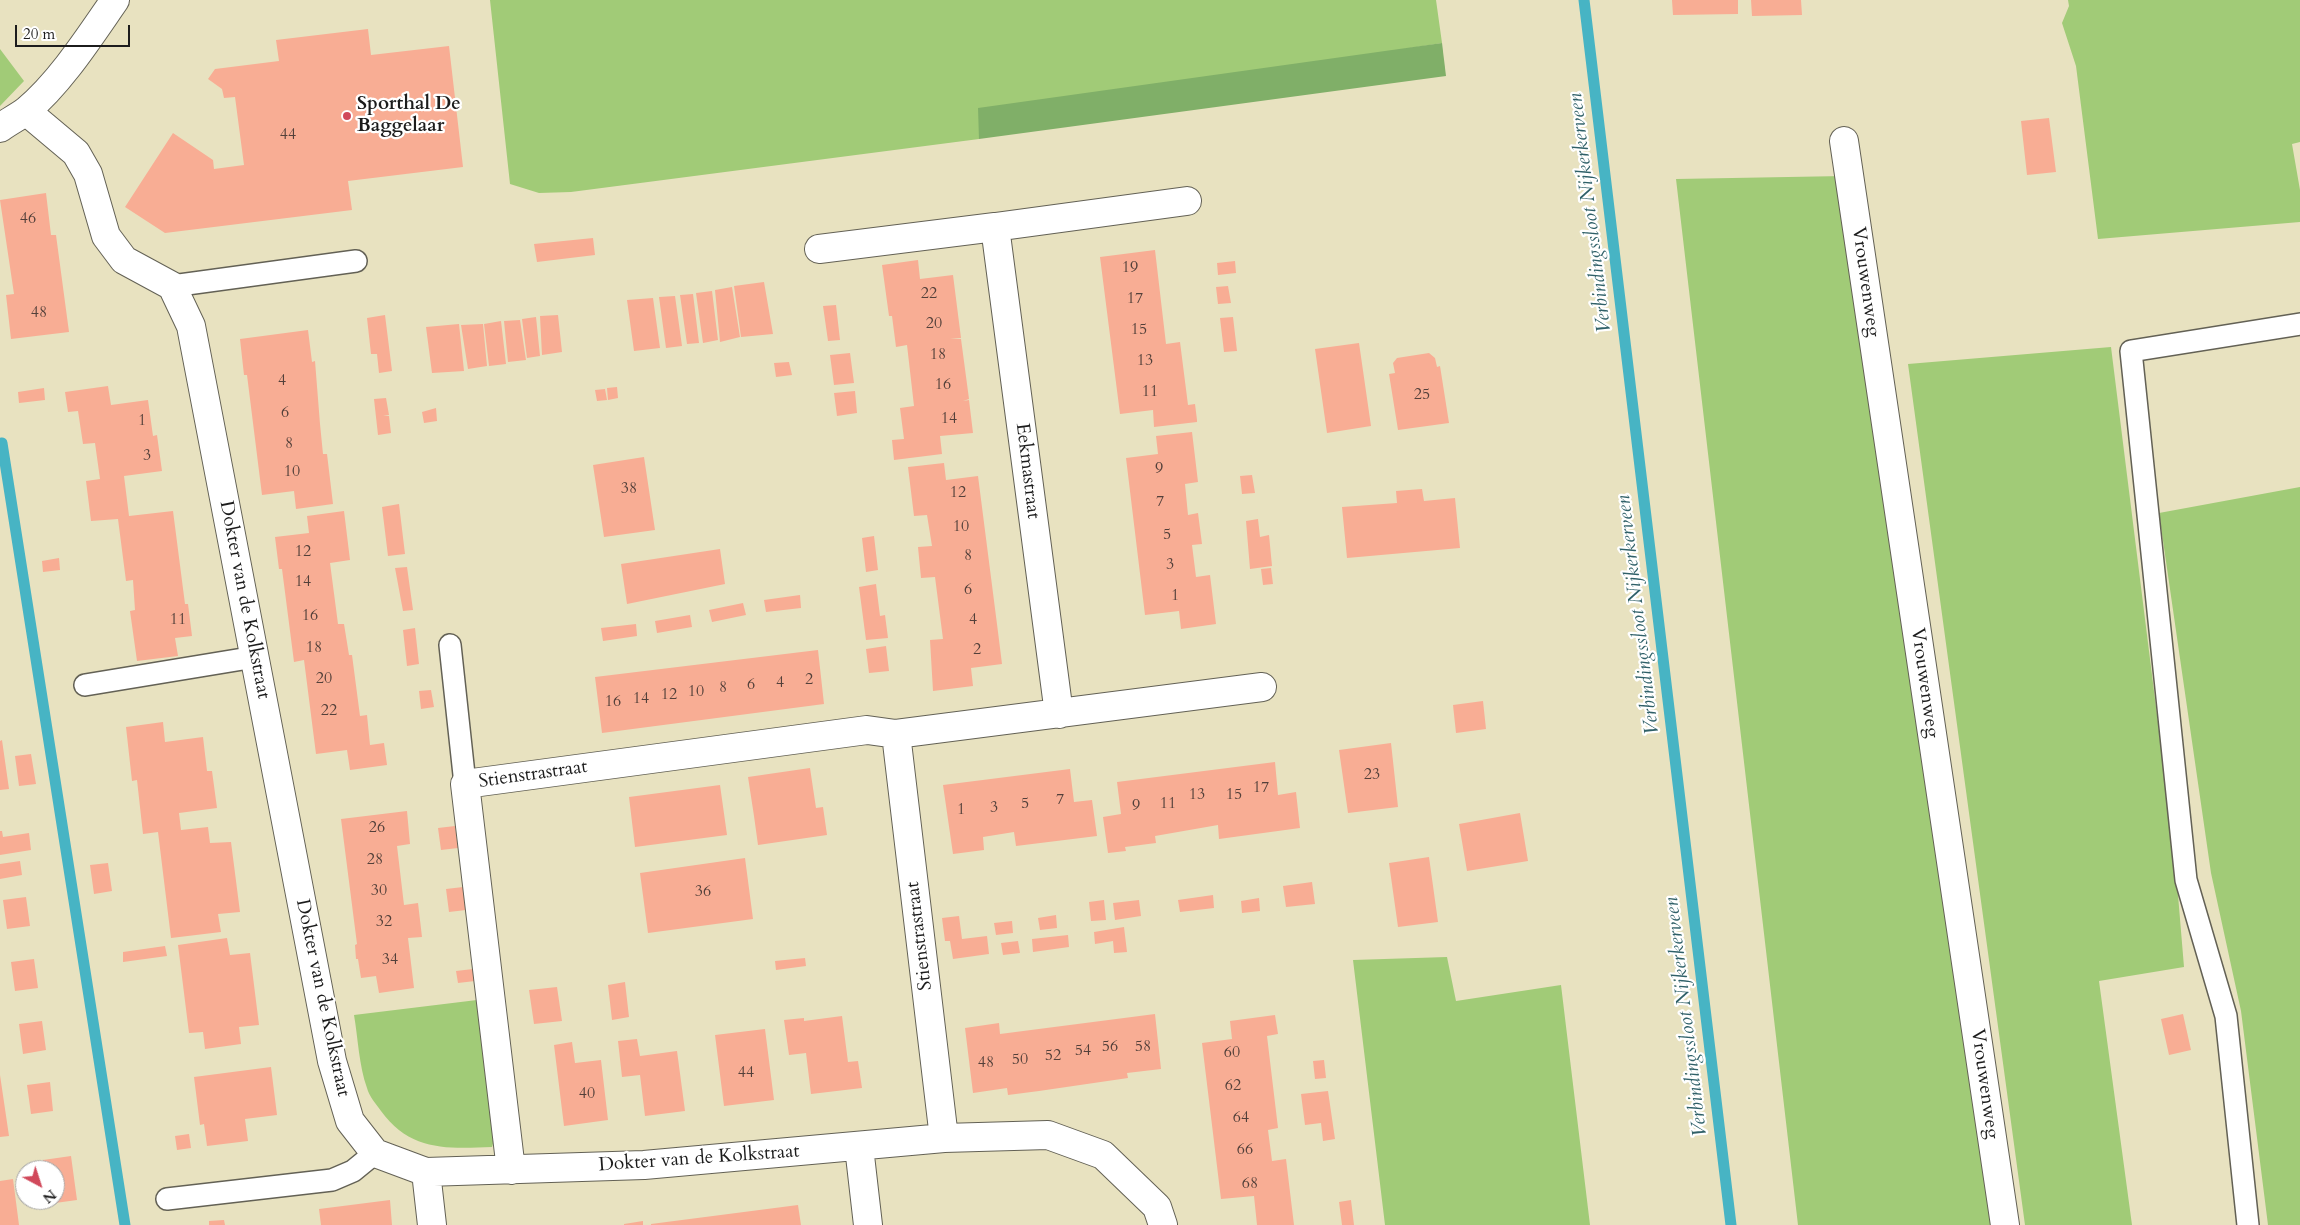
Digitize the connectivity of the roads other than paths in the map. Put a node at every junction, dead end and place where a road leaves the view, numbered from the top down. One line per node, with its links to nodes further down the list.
1 (115, 0): 2 (street)
2 (26, 111): 3 (street); 9 (street)
3 (0, 128)
4 (1844, 141): 27 (street, Vrouwenweg)
5 (1187, 201): 6 (street)
6 (995, 227): 7 (street); 15 (street, Eekmastraat)
7 (819, 250)
8 (356, 261): 9 (lane)
9 (172, 286): 12 (street, Dokter van de Kolkstraat)
10 (2300, 324): 28 (lane)
11 (450, 646): 17 (lane)
12 (255, 657): 13 (lane); 20 (street, Dokter van de Kolkstraat)
13 (85, 684)
14 (1262, 687): 15 (street, Stienstrastraat)
15 (1059, 714): 16 (street, Stienstrastraat)
16 (896, 734): 17 (street, Stienstrastraat); 18 (street, Stienstrastraat)
17 (465, 784): 21 (street, Stienstrastraat)
18 (944, 1138): 19 (street, Dokter van de Kolkstraat); 26 (street, Dokter van de Kolkstraat)
19 (859, 1147): 21 (street, Dokter van de Kolkstraat); 25 (street)
20 (375, 1153): 22 (street, Dokter van de Kolkstraat); 23 (lane)
21 (511, 1170): 22 (street, Dokter van de Kolkstraat)
22 (426, 1172): 24 (street)
23 (167, 1199)
24 (432, 1225)
25 (868, 1225)
26 (1162, 1225)
27 (2005, 1225)
28 (2248, 1225)

